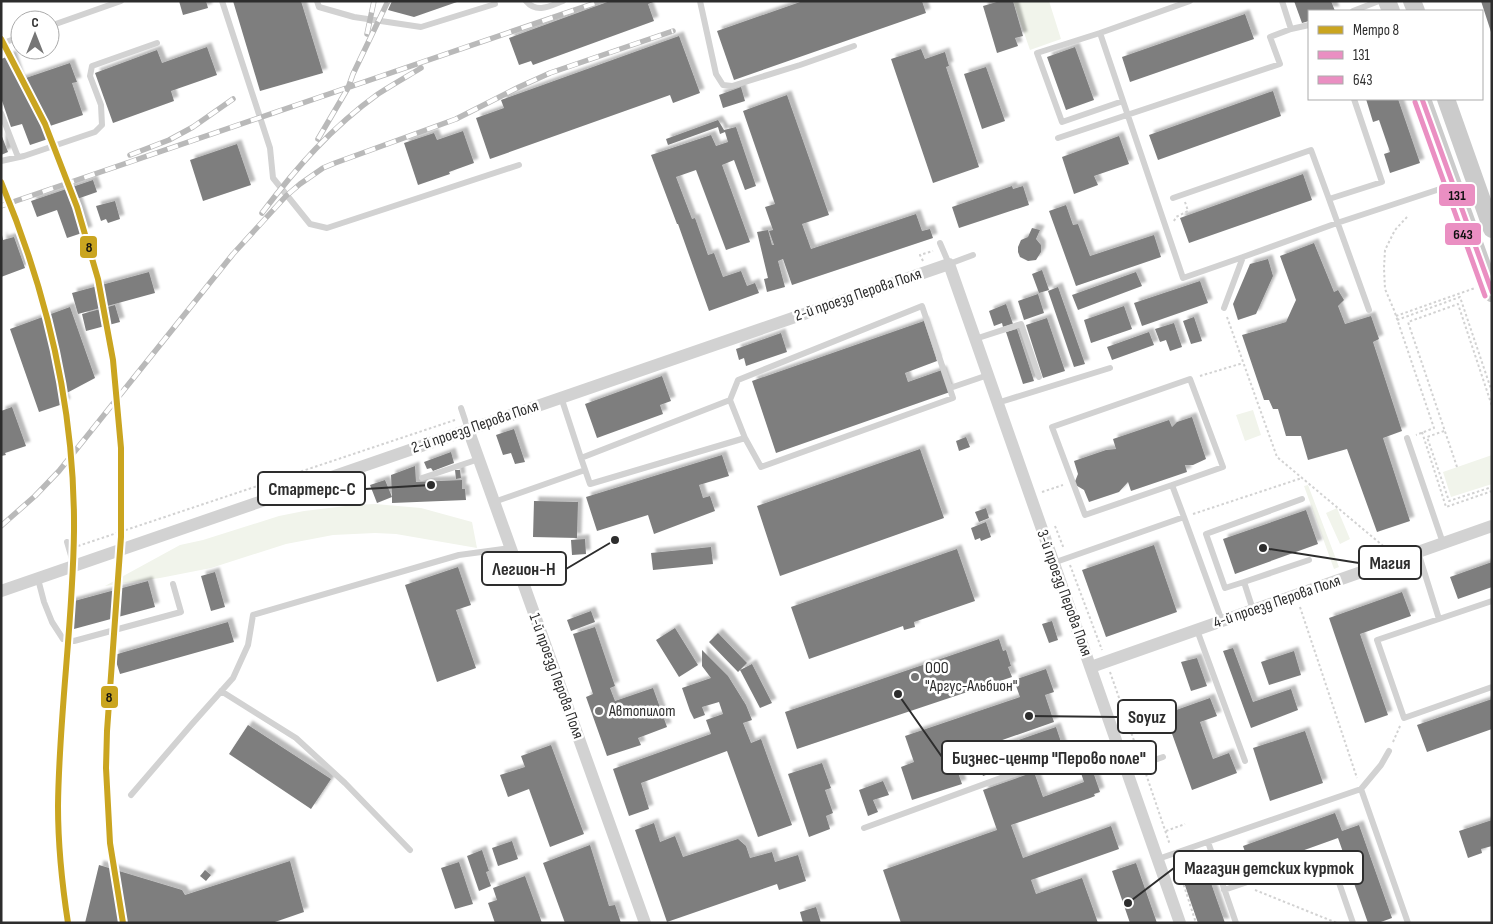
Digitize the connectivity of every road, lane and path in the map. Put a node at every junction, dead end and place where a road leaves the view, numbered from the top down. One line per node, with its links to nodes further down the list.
1 (121, 1): 12 (lane)
2 (222, 1): 27 (lane)
3 (317, 1): 10 (lane)
4 (526, 1): 5 (lane)
5 (563, 1)
6 (700, 1): 17 (lane)
7 (1190, 1): 15 (lane)
8 (1282, 1): 14 (lane)
9 (1379, 1): 11 (lane)
10 (495, 4)
11 (1356, 10)
12 (60, 22)
13 (1308, 25): 14 (lane)
14 (1291, 29): 23 (lane)
15 (1100, 33): 21 (lane); 21 (lane)
16 (158, 42): 25 (lane)
17 (854, 46)
18 (1354, 100): 31 (lane)
19 (1422, 100): 28 (main road)
20 (1446, 100): 34 (main road)
21 (1123, 101): 23 (lane)
22 (1, 113): 25 (lane)
23 (1128, 114): 24 (lane); 35 (lane)
24 (1058, 138)
25 (18, 157): 26 (lane)
26 (1, 161)
27 (519, 165)
28 (1453, 184): 33 (lane); 40 (main road)
29 (1182, 195): 30 (lane); 31 (lane); 35 (path)
30 (1173, 198)
31 (1329, 199): 33 (lane)
32 (1407, 217): 43 (path)
33 (1337, 223): 38 (lane); 42 (lane)
34 (1492, 229)
35 (1168, 234): 38 (lane)
36 (940, 243): 39 (lane)
37 (973, 255): 39 (lane)
38 (1243, 257): 41 (lane)
39 (948, 264): 45 (street, 3-й проезд Перова Поля); 53 (street, 2-й проезд Перова Поля)
40 (1484, 290): 43 (path)
41 (1224, 308): 46 (path)
42 (1369, 310)
43 (1396, 316): 44 (path)
44 (1397, 320): 52 (path); 60 (path)
45 (975, 339): 48 (street, 3-й проезд Перова Поля); 49 (lane)
46 (1243, 362): 50 (path); 68 (path)
47 (1110, 368): 55 (lane)
48 (988, 375): 51 (lane); 55 (street, 3-й проезд Перова Поля)
49 (1039, 377)
50 (1190, 379): 69 (lane); 70 (lane)
51 (950, 388): 54 (lane); 61 (lane)
52 (1492, 392)
53 (560, 397): 58 (street, 2-й проезд Перова Поля); 63 (lane)
54 (730, 400): 61 (lane); 63 (lane)
55 (997, 403): 86 (street, 3-й проезд Перова Поля)
56 (1492, 406): 59 (path)
57 (461, 408): 58 (lane)
58 (467, 423): 64 (street, 1-й проезд Перова Поля); 80 (path); 87 (street, 2-й проезд Перова Поля)
59 (1444, 431): 65 (path); 71 (path)
60 (1422, 432): 62 (path); 72 (path)
61 (745, 438): 66 (lane)
62 (1407, 438): 79 (lane)
63 (581, 458): 66 (lane)
64 (479, 459): 67 (lane); 75 (street, 1-й проезд Перова Поля)
65 (1457, 467)
66 (585, 470): 75 (lane)
67 (422, 478)
68 (1302, 478): 76 (path); 84 (path)
69 (1072, 482): 70 (lane); 73 (path)
70 (1172, 485): 76 (lane)
71 (1492, 487)
72 (1492, 491)
73 (1042, 492)
74 (1302, 498): 89 (lane)
75 (494, 502): 81 (street, 1-й проезд Перова Поля)
76 (1188, 516): 83 (lane); 96 (lane)
77 (1055, 525): 83 (path)
78 (1492, 526): 79 (street, 4-й проезд Перова Поля)
79 (1443, 543): 82 (street, 4-й проезд Перова Поля)
80 (68, 546): 87 (lane)
81 (511, 548): 101 (lane); 119 (street, 1-й проезд Перова Поля)
82 (1418, 552): 84 (street, 4-й проезд Перова Поля); 95 (lane)
83 (1068, 558): 86 (lane); 98 (path)
84 (1398, 559): 94 (street, 4-й проезд Перова Поля)
85 (1309, 560): 89 (lane)
86 (1053, 563): 99 (street, 3-й проезд Перова Поля)
87 (74, 566): 88 (street, 2-й проезд Перова Поля)
88 (38, 578): 90 (lane); 91 (street, 2-й проезд Перова Поля)
89 (1244, 582): 94 (lane)
90 (173, 584)
91 (1, 591)
92 (1492, 601): 95 (lane)
93 (1299, 605): 108 (path)
94 (1253, 610): 96 (street, 4-й проезд Перова Поля)
95 (1439, 619): 102 (lane)
96 (1222, 621): 97 (street, 4-й проезд Перова Поля)
97 (1197, 630): 99 (street, 4-й проезд Перова Поля); 106 (lane)
98 (1104, 654)
99 (1091, 667): 104 (street, 3-й проезд Перова Поля)
100 (1492, 687): 102 (lane)
101 (221, 691): 109 (lane); 114 (lane)
102 (1404, 718): 103 (path)
103 (1389, 752): 108 (lane)
104 (1120, 754): 107 (street, 3-й проезд Перова Поля); 111 (lane)
105 (1163, 758): 107 (lane)
106 (1244, 761)
107 (1126, 770): 116 (street, 3-й проезд Перова Поля)
108 (1361, 788): 113 (lane); 125 (lane)
109 (131, 795)
110 (1185, 824): 112 (path)
111 (864, 828)
112 (1166, 831)
113 (1208, 842): 115 (lane); 118 (lane)
114 (410, 850)
115 (1173, 854): 116 (lane); 121 (path)
116 (1158, 859): 120 (street, 3-й проезд Перова Поля)
117 (1241, 884): 118 (lane); 123 (path); 124 (lane)
118 (1224, 890): 122 (lane)
119 (645, 923)
120 (1180, 923)
121 (1196, 923)
122 (1236, 923)
123 (1337, 923)
124 (1354, 923)
125 (1408, 923)

